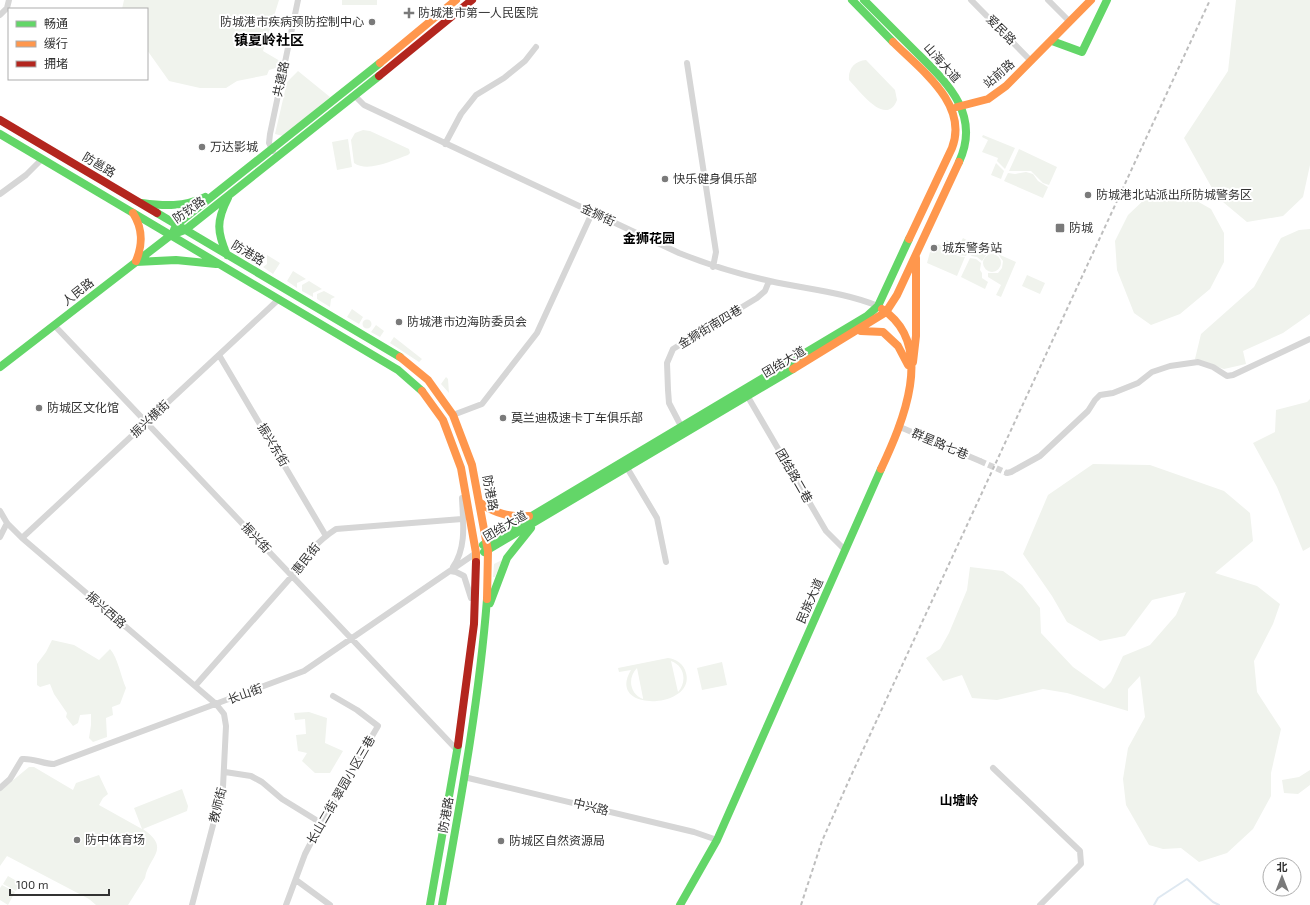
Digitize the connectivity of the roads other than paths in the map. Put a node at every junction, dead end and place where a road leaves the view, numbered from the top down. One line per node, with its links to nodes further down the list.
1 (9, 0): 11 (street)
2 (298, 0): 23 (street, 共建路)
3 (456, 0): 23 (main road, 防钦路)
4 (472, 0): 17 (main road, 防钦路)
5 (852, 0): 19 (main road, 山海大道)
6 (864, 0): 18 (main road, 山海大道)
7 (971, 0): 15 (street, 爱民路)
8 (1048, 0): 12 (street)
9 (1091, 0): 12 (main road, 站前路)
10 (1107, 0): 13 (main road)
11 (0, 15)
12 (1070, 22): 13 (main road, 站前路)
13 (1052, 41): 15 (main road, 站前路)
14 (536, 47): 22 (street)
15 (1031, 61): 18 (main road, 站前路)
16 (687, 63): 41 (street)
17 (355, 96): 22 (street, 金狮街); 25 (main road, 防钦路)
18 (961, 106): 19 (main road, 站前路); 26 (main road, 山海大道)
19 (952, 108): 24 (main road, 山海大道)
20 (0, 120): 31 (main road, 防邕路)
21 (0, 134): 27 (main road, 防邕路)
22 (445, 144): 33 (street, 金狮街)
23 (271, 150): 25 (street); 28 (main road, 防钦路)
24 (950, 153): 44 (main road, 团结大道)
25 (278, 157): 30 (main road, 防钦路)
26 (961, 158): 37 (main road, 团结大道)
27 (42, 159): 29 (street); 32 (main road, 防邕路)
28 (224, 187): 31 (main road); 34 (main road, 防钦路)
29 (0, 194)
30 (231, 194): 35 (main road, 防钦路); 38 (main road)
31 (139, 203): 34 (main road, 防邕路)
32 (132, 212): 36 (main road, 防邕路); 39 (main road)
33 (592, 212): 41 (street, 金狮街); 53 (street)
34 (176, 225): 35 (main road, 防邕路); 36 (main road, 防钦路)
35 (185, 230): 36 (main road, 防钦路); 38 (main road, 防港路)
36 (171, 235): 39 (main road, 人民路); 40 (main road, 防港路)
37 (917, 252): 45 (main road, 团结大道); 51 (main road)
38 (227, 255): 53 (main road, 防港路)
39 (136, 262): 40 (main road); 46 (main road, 人民路)
40 (221, 265): 43 (main road, 防港路)
41 (714, 267): 42 (street, 金狮街)
42 (769, 281): 44 (street, 金狮街); 55 (street, 金狮街南四巷)
43 (279, 299): 49 (street, 振兴横街); 59 (main road, 防港路)
44 (878, 306): 45 (main road, 民族大道); 55 (main road, 团结大道)
45 (886, 312): 47 (main road, 团结大道); 51 (main road, 民族大道)
46 (54, 325): 50 (main road, 人民路); 54 (street, 振兴街)
47 (858, 332): 51 (main road); 52 (main road, 团结大道)
48 (1310, 339): 61 (street)
49 (219, 355): 54 (street, 振兴横街); 68 (street, 振兴东街)
50 (0, 367)
51 (911, 371): 56 (main road, 民族大道)
52 (748, 397): 60 (main road, 团结大道); 72 (street, 团结路二巷)
53 (453, 415): 62 (main road, 防港路)
54 (146, 422): 70 (street, 振兴横街); 77 (street, 振兴街)
55 (681, 426): 57 (main road, 团结大道)
56 (900, 427): 58 (street, 群星路七巷); 72 (main road, 民族大道)
57 (623, 461): 60 (street); 64 (main road, 团结大道)
58 (980, 461)
59 (461, 468): 65 (street); 74 (main road, 防港路)
60 (627, 468): 67 (main road, 团结大道); 75 (street)
61 (1007, 473)
62 (479, 502): 64 (main road); 71 (main road, 防港路)
63 (0, 511): 66 (street, 振兴西路)
64 (530, 516): 71 (main road, 团结大道)
65 (462, 519): 68 (street, 惠民街); 76 (street)
66 (7, 523): 69 (street); 70 (street, 振兴西路)
67 (534, 524): 73 (main road, 团结大道); 78 (main road)
68 (326, 536): 77 (street, 惠民街)
69 (0, 537)
70 (22, 538): 81 (street, 振兴西路)
71 (486, 542): 73 (main road, 防港路); 74 (main road, 团结大道)
72 (845, 550): 90 (main road, 民族大道)
73 (488, 551): 74 (main road, 团结大道); 78 (main road, 防港路)
74 (476, 553): 76 (street, 长山街); 79 (main road, 防港路)
75 (666, 562)
76 (450, 571): 79 (street); 80 (street, 长山街)
77 (292, 576): 80 (street, 振兴街); 81 (street, 惠民街)
78 (487, 613): 87 (main road, 防港路)
79 (474, 624): 84 (main road, 防港路)
80 (352, 639): 83 (street, 长山街); 84 (street, 振兴街)
81 (195, 686): 83 (street, 振兴西路)
82 (333, 696): 89 (street, 长山二街 翠园小区三巷)
83 (216, 704): 86 (street, 教师街); 88 (street, 长山街)
84 (457, 750): 95 (main road, 防港路)
85 (993, 768): 98 (street)
86 (225, 772): 89 (street); 92 (street, 教师街)
87 (464, 777): 90 (street, 中兴路); 96 (main road, 防港路)
88 (0, 788)
89 (321, 823): 91 (street, 长山二街 翠园小区三巷)
90 (717, 840): 97 (main road, 民族大道)
91 (296, 880): 93 (street, 长山二街 翠园小区三巷); 94 (street)
92 (192, 905)
93 (286, 905)
94 (330, 905)
95 (430, 905)
96 (442, 905)
97 (680, 905)
98 (1040, 905)

